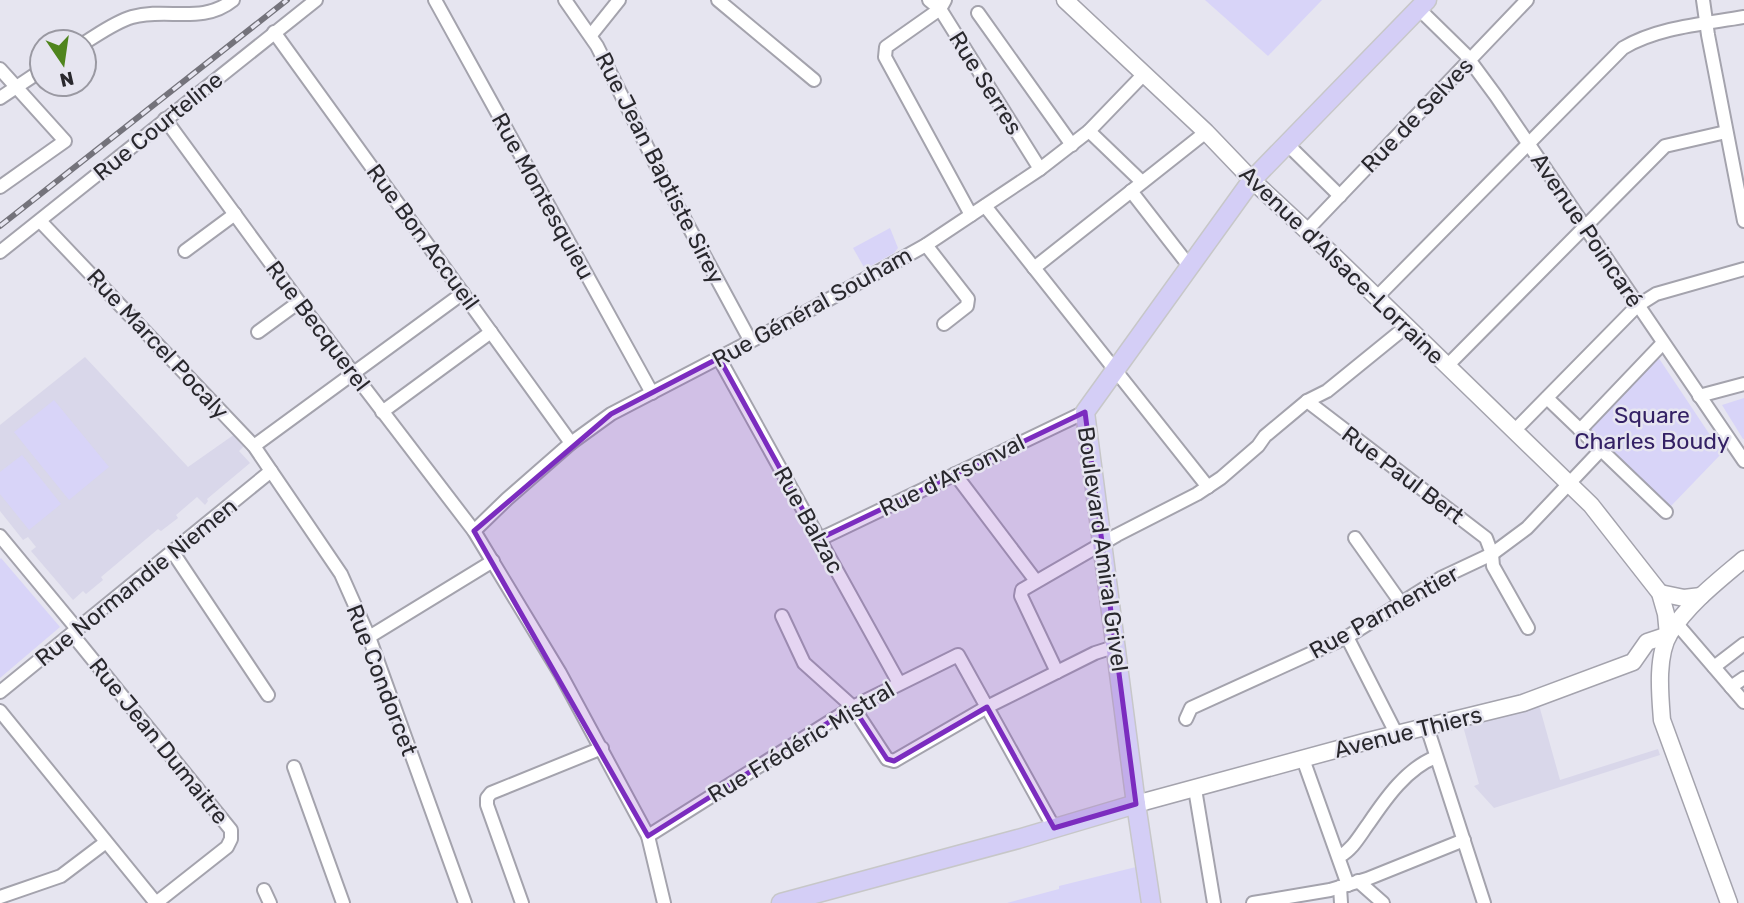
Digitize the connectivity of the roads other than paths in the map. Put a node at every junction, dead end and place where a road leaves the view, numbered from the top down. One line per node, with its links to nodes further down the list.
1 (233, 0): 17 (street)
2 (316, 0): 16 (street, Rue Courteline)
3 (435, 0): 67 (street, Rue Montesquieu)
4 (565, 0): 18 (street, Rue Jean Baptiste Sirey)
5 (620, 0): 18 (street)
6 (718, 0): 23 (street)
7 (929, 0): 12 (street, Rue Serres)
8 (1065, 0): 21 (main road, Avenue d'Alsace-Lorraine)
9 (1527, 0): 19 (street, Rue de Selves)
10 (1703, 0): 15 (street)
11 (1423, 4): 19 (street, Avenue Poincaré); 30 (main road, Boulevard Amiral Grivel)
12 (943, 5): 33 (street, Rue Serres); 41 (street)
13 (978, 13): 32 (street)
14 (1744, 17): 15 (street)
15 (1706, 23): 29 (street); 31 (street)
16 (274, 32): 26 (street, Rue Courteline); 52 (street, Rue Bon Accueil)
17 (98, 34)
18 (591, 35): 60 (street, Rue Jean Baptiste Sirey)
19 (1470, 60): 31 (street, Avenue Poincaré); 38 (street, Rue de Selves)
20 (0, 69): 24 (street)
21 (1144, 74): 27 (street, Rue Général Souham); 28 (main road, Avenue d'Alsace-Lorraine)
22 (28, 79): 24 (street)
23 (814, 80)
24 (16, 86): 25 (street); 36 (street)
25 (0, 98)
26 (165, 119): 40 (street, Rue Becquerel); 42 (street, Rue Courteline)
27 (1089, 131): 32 (street, Rue Général Souham); 35 (street)
28 (1206, 132): 34 (main road, Avenue d'Alsace-Lorraine); 35 (street)
29 (1726, 132): 43 (street); 44 (street)
30 (1286, 143): 34 (main road, Boulevard Amiral Grivel); 38 (street)
31 (1529, 144): 44 (street, Avenue Poincaré); 53 (street)
32 (1072, 145): 33 (street, Rue Général Souham)
33 (1040, 169): 39 (street, Rue Général Souham)
34 (1252, 180): 45 (main road, Avenue d'Alsace-Lorraine); 49 (main road, Boulevard Amiral Grivel)
35 (1142, 181): 37 (street)
36 (0, 187)
37 (1130, 191): 49 (street); 50 (street)
38 (1340, 196): 45 (street, Rue de Selves)
39 (985, 206): 41 (street, Rue Général Souham); 50 (street)
40 (234, 214): 47 (street); 54 (street, Rue Becquerel)
41 (971, 215): 46 (street, Rue Général Souham)
42 (40, 221): 48 (street, Rue Courteline); 76 (street, Rue Marcel Pocaly)
43 (1744, 221)
44 (1584, 226): 55 (street, Avenue Poincaré); 63 (street)
45 (1307, 230): 53 (main road, Avenue d'Alsace-Lorraine)
46 (926, 245): 56 (street); 60 (street, Rue Général Souham)
47 (185, 251)
48 (0, 252)
49 (1190, 267): 64 (main road, Boulevard Amiral Grivel)
50 (1034, 268): 64 (street)
51 (1744, 269): 55 (street)
52 (463, 293): 59 (street, Rue Bon Accueil); 65 (street)
53 (1377, 297): 57 (main road, Avenue d'Alsace-Lorraine)
54 (299, 302): 58 (street); 65 (street, Rue Becquerel)
55 (1637, 306): 61 (street, Avenue Poincaré); 69 (street)
56 (944, 324)
57 (1407, 326): 63 (main road, Avenue d'Alsace-Lorraine); 70 (street)
58 (258, 332)
59 (491, 332): 71 (street); 75 (street, Rue Bon Accueil)
60 (750, 340): 62 (street, Rue Général Souham)
61 (1662, 344): 68 (street, Avenue Poincaré); 74 (street)
62 (719, 358): 67 (street, Rue Général Souham); 87 (street, Rue Balzac)
63 (1448, 365): 73 (main road, Avenue d'Alsace-Lorraine)
64 (1113, 370): 72 (main road, Boulevard Amiral Grivel); 82 (street)
65 (354, 373): 71 (street, Rue Becquerel); 76 (street)
66 (1744, 383): 68 (street)
67 (652, 393): 75 (street, Rue Général Souham)
68 (1699, 396): 78 (street, Avenue Poincaré)
69 (1547, 398): 73 (street); 74 (street)
70 (1307, 401): 82 (street); 90 (street, Rue Paul Bert)
71 (382, 412): 84 (street, Rue Becquerel)
72 (1085, 412): 80 (street, Rue d'Arsonval); 88 (main road, Boulevard Amiral Grivel)
73 (1516, 430): 81 (main road, Avenue d'Alsace-Lorraine)
74 (1580, 430): 83 (street)
75 (571, 443): 84 (street, Rue Général Souham)
76 (254, 446): 79 (street, Rue Marcel Pocaly)
77 (1598, 453): 81 (street, Rue Parmentier)
78 (1744, 461)
79 (271, 471): 89 (street, Rue Normandie Niemen); 101 (street, Rue Condorcet)
80 (954, 474): 87 (street, Rue d'Arsonval); 93 (street)
81 (1569, 482): 90 (street, Rue Parmentier); 94 (main road, Avenue d'Alsace-Lorraine)
82 (1208, 487): 88 (street)
83 (1666, 513)
84 (474, 531): 92 (street, Rue Becquerel)
85 (0, 536): 100 (street)
86 (1355, 538): 96 (street)
87 (820, 539): 108 (street, Rue Balzac)
88 (1102, 545): 93 (street); 104 (main road, Boulevard Amiral Grivel)
89 (172, 551): 100 (street, Rue Normandie Niemen); 111 (street)
90 (1492, 554): 96 (street, Rue Parmentier); 98 (street, Rue Paul Bert)
91 (1744, 559): 95 (main road)
92 (493, 561): 101 (street); 119 (street, Rue Becquerel)
93 (1036, 581): 106 (street)
94 (1660, 593): 95 (main road); 99 (main road)
95 (1701, 596): 99 (main road)
96 (1401, 603): 102 (street, Rue Parmentier)
97 (782, 616): 113 (street)
98 (1528, 628)
99 (1673, 629): 105 (street); 117 (main road, Avenue Thiers); 146 (main road)
100 (75, 631): 110 (street, Rue Normandie Niemen); 133 (street, Rue Jean Dumaitre)
101 (369, 637): 136 (street, Rue Condorcet)
102 (1347, 638): 116 (street, Rue Parmentier); 118 (street)
103 (1744, 644): 105 (street)
104 (1117, 646): 106 (street); 124 (main road, Boulevard Amiral Grivel)
105 (1714, 667): 109 (street)
106 (1057, 672): 114 (street)
107 (1744, 678): 109 (street)
108 (899, 683): 113 (street, Rue Frédéric Mistral); 114 (street, Rue Frédéric Mistral)
109 (1731, 687): 112 (street)
110 (0, 692)
111 (268, 695)
112 (1744, 702)
113 (853, 707): 114 (street); 126 (street, Rue Frédéric Mistral)
114 (987, 707): 125 (street)
115 (0, 711): 128 (street)
116 (1186, 719)
117 (1427, 727): 118 (main road, Avenue Thiers); 120 (street)
118 (1397, 735): 121 (main road, Avenue Thiers)
119 (601, 748): 126 (street, Rue Becquerel); 137 (street)
120 (1436, 757): 127 (street); 129 (street)
121 (1303, 760): 123 (main road, Avenue Thiers); 129 (street)
122 (294, 767): 135 (street)
123 (1195, 789): 124 (main road, Avenue Thiers); 141 (street)
124 (1136, 804): 125 (main road); 140 (main road, Boulevard Amiral Grivel)
125 (1054, 828): 139 (main road)
126 (648, 836): 138 (street, Rue Becquerel)
127 (1464, 840): 130 (street); 145 (street)
128 (106, 842): 132 (street); 133 (street)
129 (1340, 856): 130 (street)
130 (1349, 884): 142 (street); 143 (street); 144 (street)
131 (264, 890): 134 (street)
132 (0, 897)
133 (159, 901)
134 (270, 903)
135 (343, 903)
136 (465, 903)
137 (522, 903)
138 (664, 903)
139 (781, 903)
140 (1151, 903)
141 (1214, 903)
142 (1253, 903)
143 (1341, 903)
144 (1383, 903)
145 (1484, 903)
146 (1729, 903)

